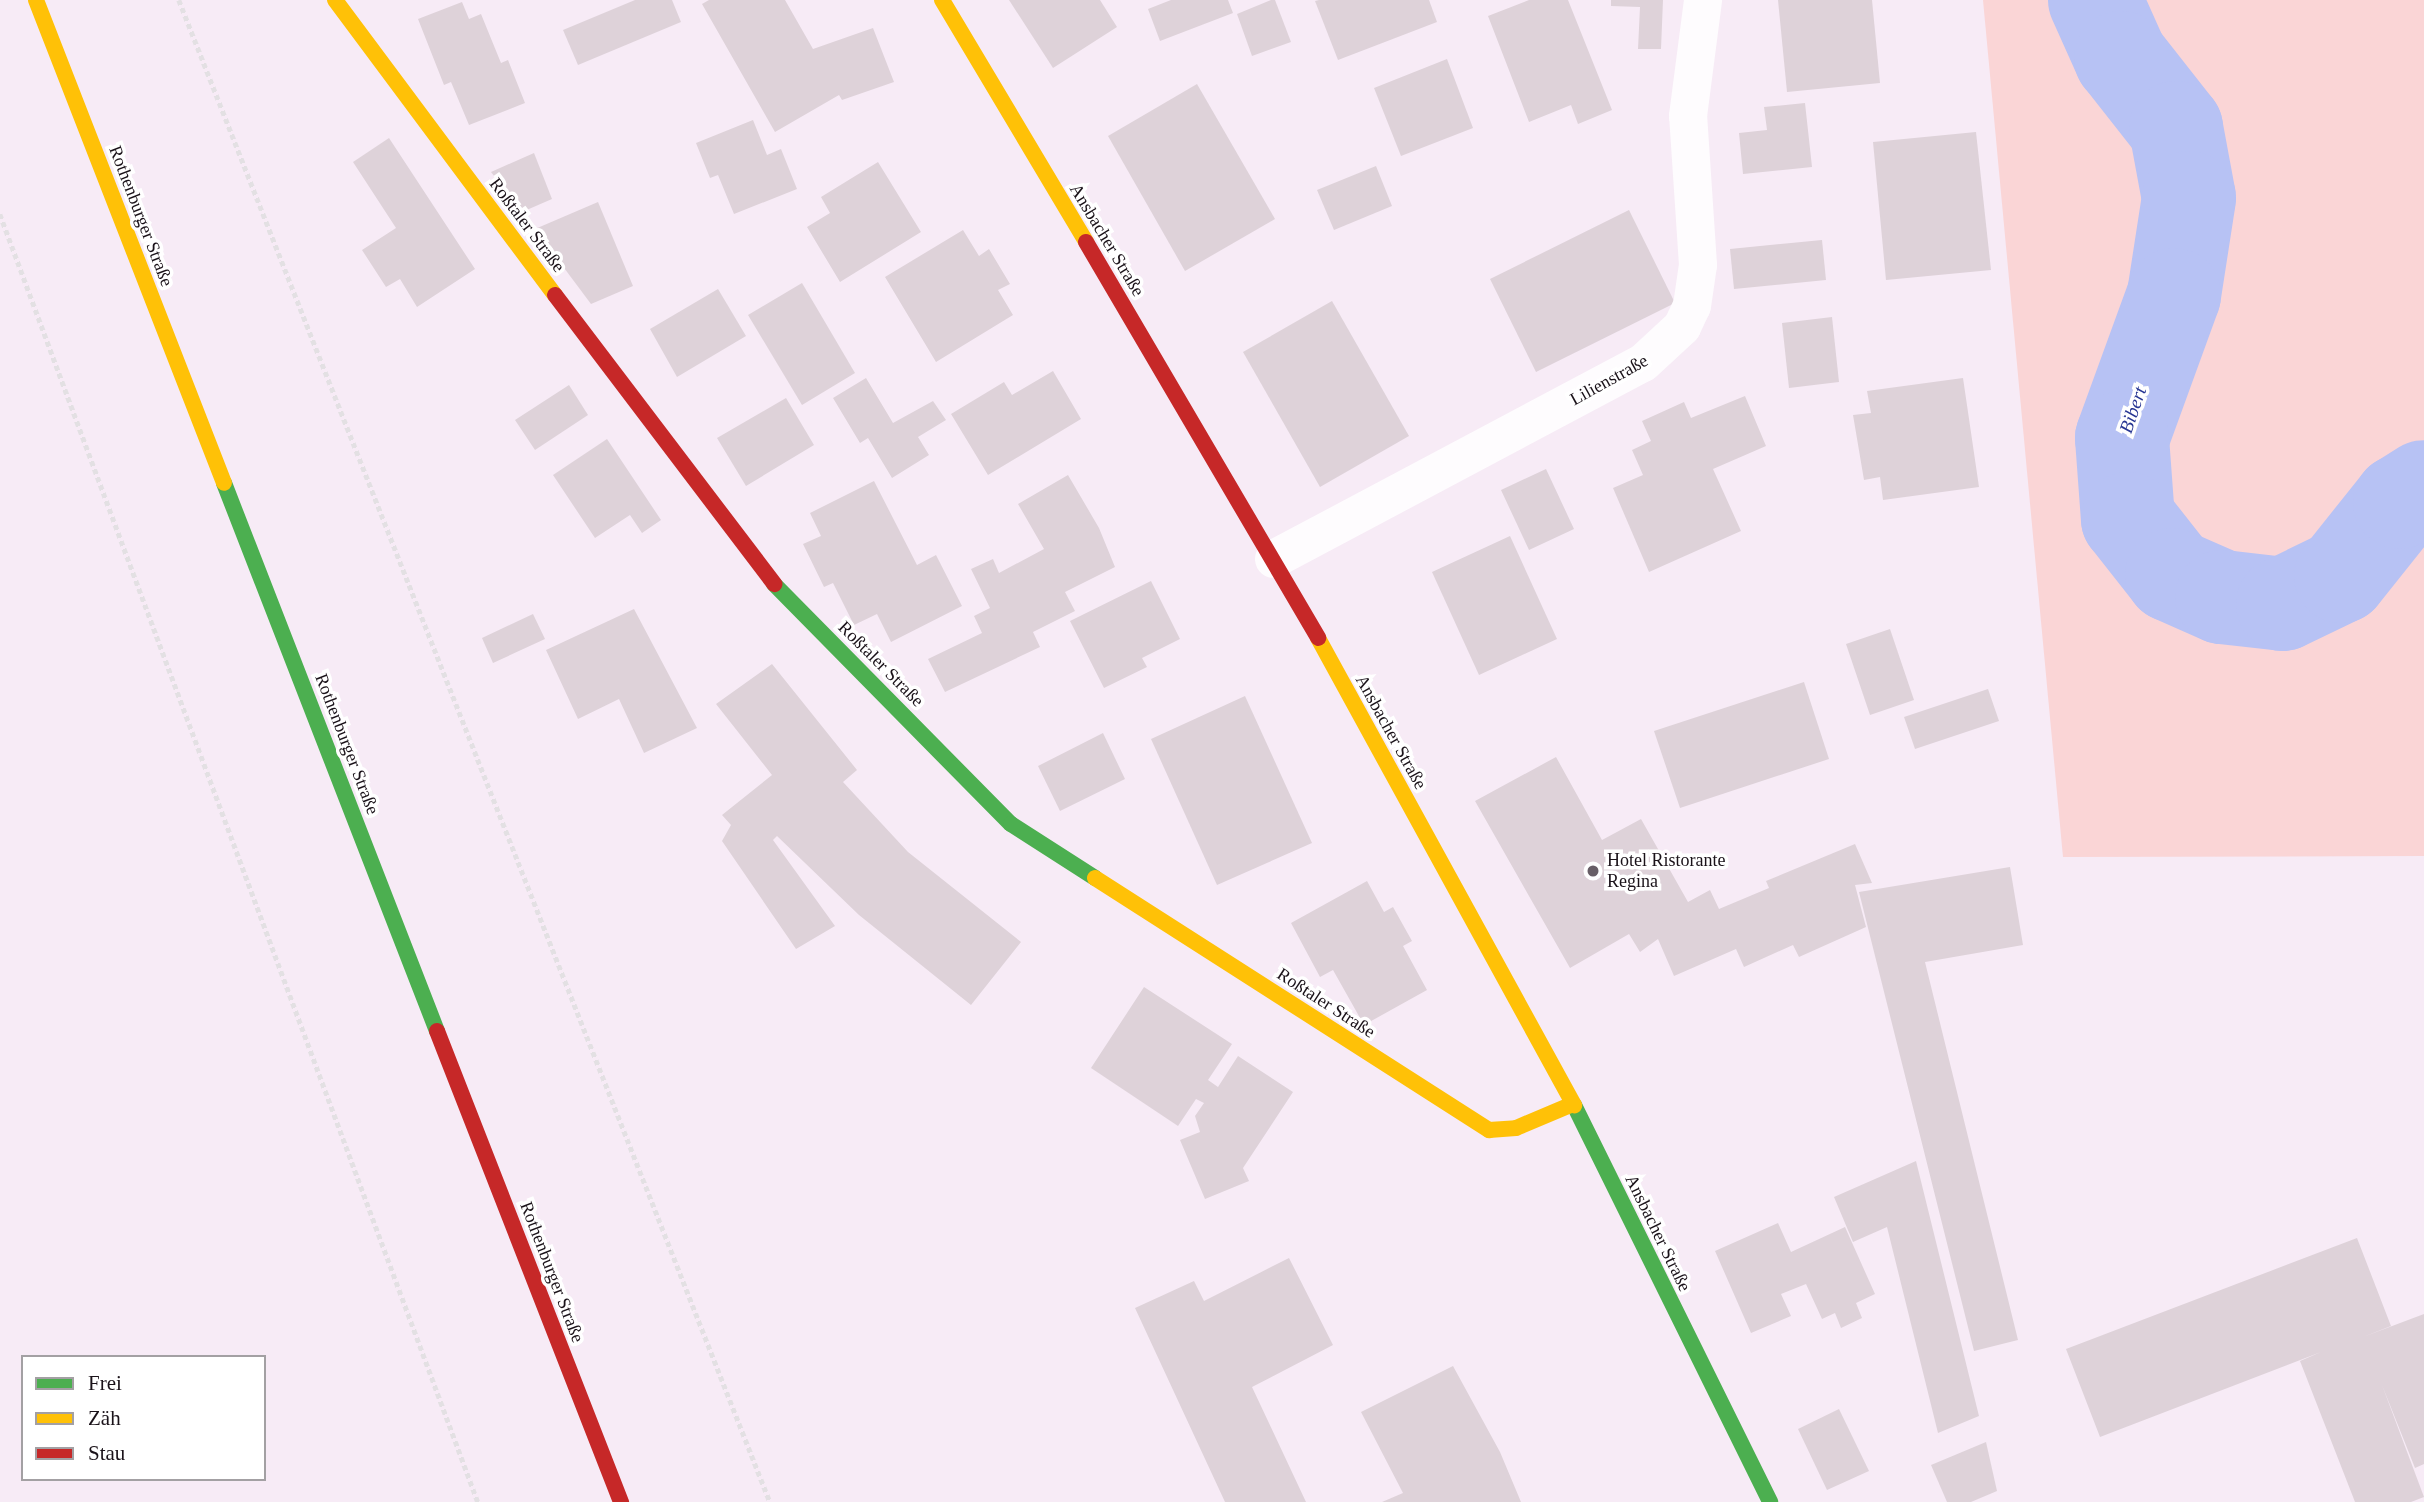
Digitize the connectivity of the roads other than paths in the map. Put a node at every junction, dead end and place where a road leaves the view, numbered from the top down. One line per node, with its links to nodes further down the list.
1 (36, 0): 7 (street, Rothenburger Straße)
2 (335, 0): 6 (street, Roßtaler Straße)
3 (942, 0): 5 (street, Ansbacher Straße)
4 (1703, 0): 5 (street, Lilienstraße)
5 (1274, 559): 6 (street, Ansbacher Straße)
6 (1573, 1104): 8 (street, Ansbacher Straße)
7 (621, 1502)
8 (1770, 1502)

